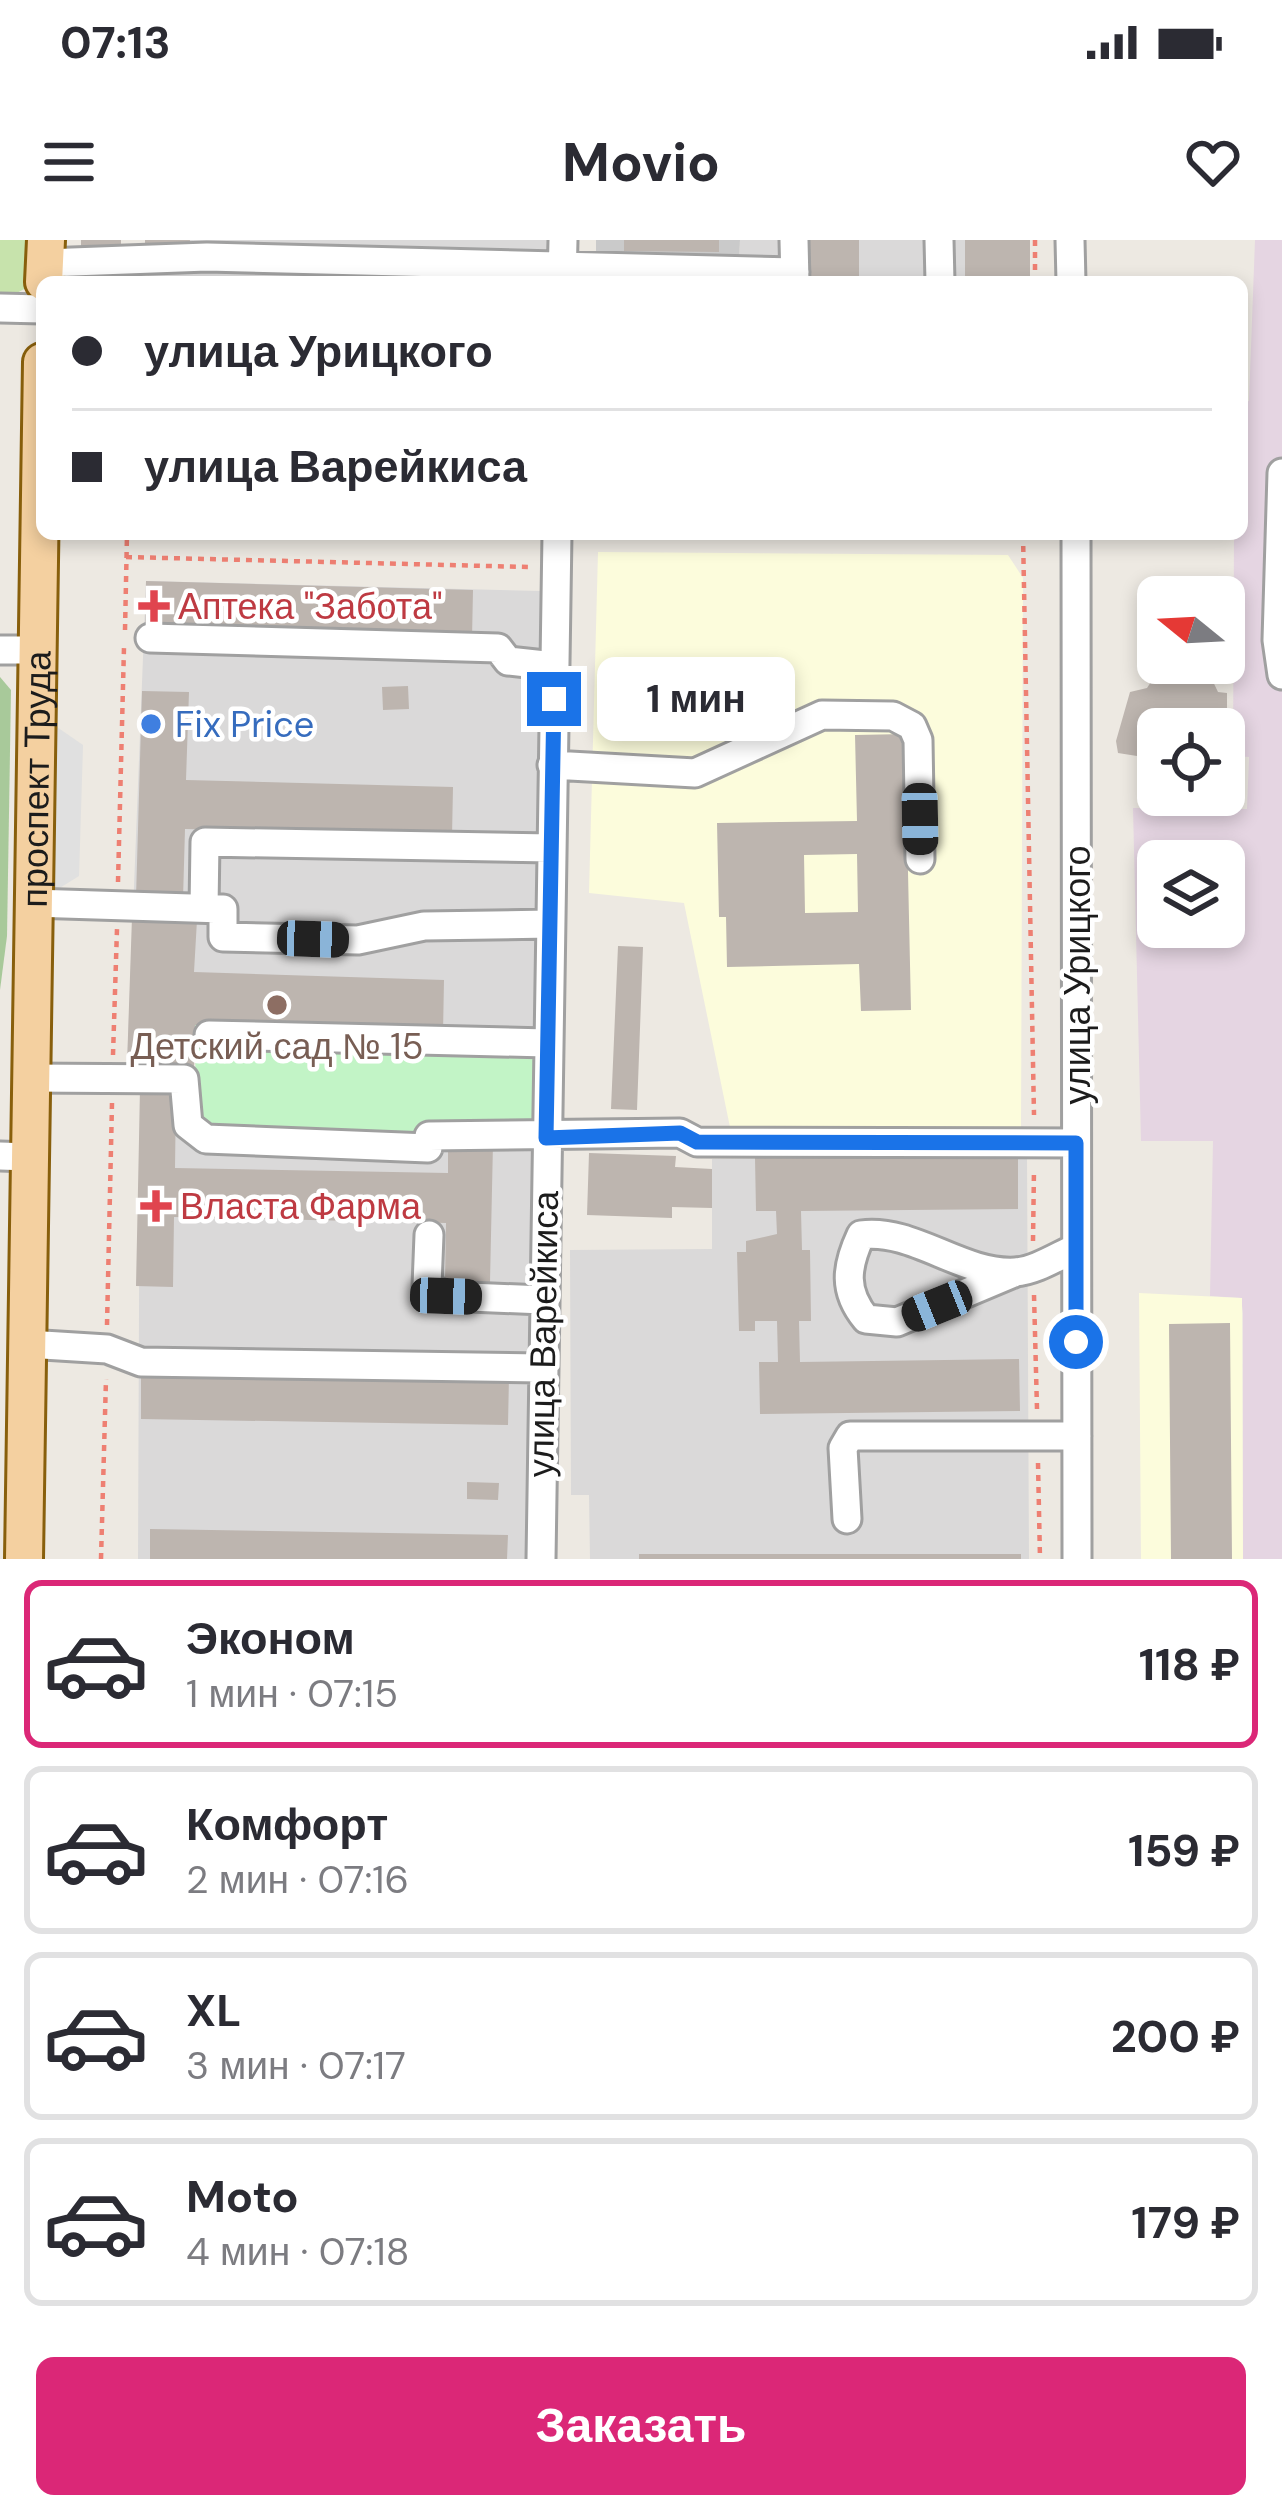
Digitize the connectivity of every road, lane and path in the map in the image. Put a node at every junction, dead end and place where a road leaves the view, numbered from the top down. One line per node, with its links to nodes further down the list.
1 (794, 240): 10 (street)
2 (939, 240): 11 (street)
3 (1035, 240): 12 (path)
4 (1070, 240): 13 (street)
5 (45, 262): 7 (street)
6 (563, 262): 8 (street); 9 (street)
7 (208, 270): 8 (street)
8 (461, 272)
9 (780, 276)
10 (795, 276)
11 (940, 276)
12 (1035, 276)
13 (1071, 276)
14 (0, 308): 15 (street)
15 (36, 309)
16 (1282, 473): 28 (street)
17 (40, 540): 26 (main road, проспект Труда)
18 (127, 540): 22 (path)
19 (557, 540): 23 (street, улица Варейкиса)
20 (1023, 540): 41 (path)
21 (1076, 540): 42 (street, улица Урицкого)
22 (126, 557): 23 (path); 33 (path)
23 (556, 568): 27 (street, улица Варейкиса)
24 (150, 638): 27 (street)
25 (0, 650): 26 (street)
26 (38, 650): 32 (main road, проспект Труда)
27 (554, 666): 29 (street, улица Варейкиса)
28 (1282, 675)
29 (552, 765): 30 (street, улица Варейкиса); 31 (street)
30 (551, 848): 34 (street); 35 (street, улица Варейкиса)
31 (920, 859)
32 (32, 903): 33 (street); 38 (main road, проспект Труда)
33 (118, 906): 34 (street); 39 (path)
34 (204, 908): 35 (street)
35 (550, 924): 37 (street, улица Варейкиса)
36 (209, 1035): 37 (street)
37 (547, 1043): 40 (street, улица Варейкиса)
38 (28, 1078): 39 (street); 43 (main road, проспект Труда)
39 (112, 1078): 40 (street); 49 (path)
40 (546, 1138): 41 (street); 47 (street, улица Варейкиса)
41 (1035, 1143): 42 (street); 46 (path)
42 (1076, 1143): 45 (street, улица Урицкого)
43 (14, 1157): 48 (main road, проспект Труда)
44 (429, 1235): 47 (street)
45 (1076, 1248): 46 (street); 52 (street, улица Урицкого)
46 (1025, 1269): 46 (street); 51 (path)
47 (542, 1300): 50 (street, улица Варейкиса)
48 (27, 1344): 49 (street); 53 (main road, проспект Труда)
49 (107, 1349): 50 (street); 56 (path)
50 (541, 1368): 57 (street, улица Варейкиса)
51 (1037, 1436): 52 (street); 54 (street); 58 (path)
52 (1077, 1436): 59 (street, улица Урицкого)
53 (12, 1493): 55 (main road, проспект Труда)
54 (847, 1519)
55 (24, 1559)
56 (101, 1559)
57 (541, 1559)
58 (1040, 1559)
59 (1077, 1559)

